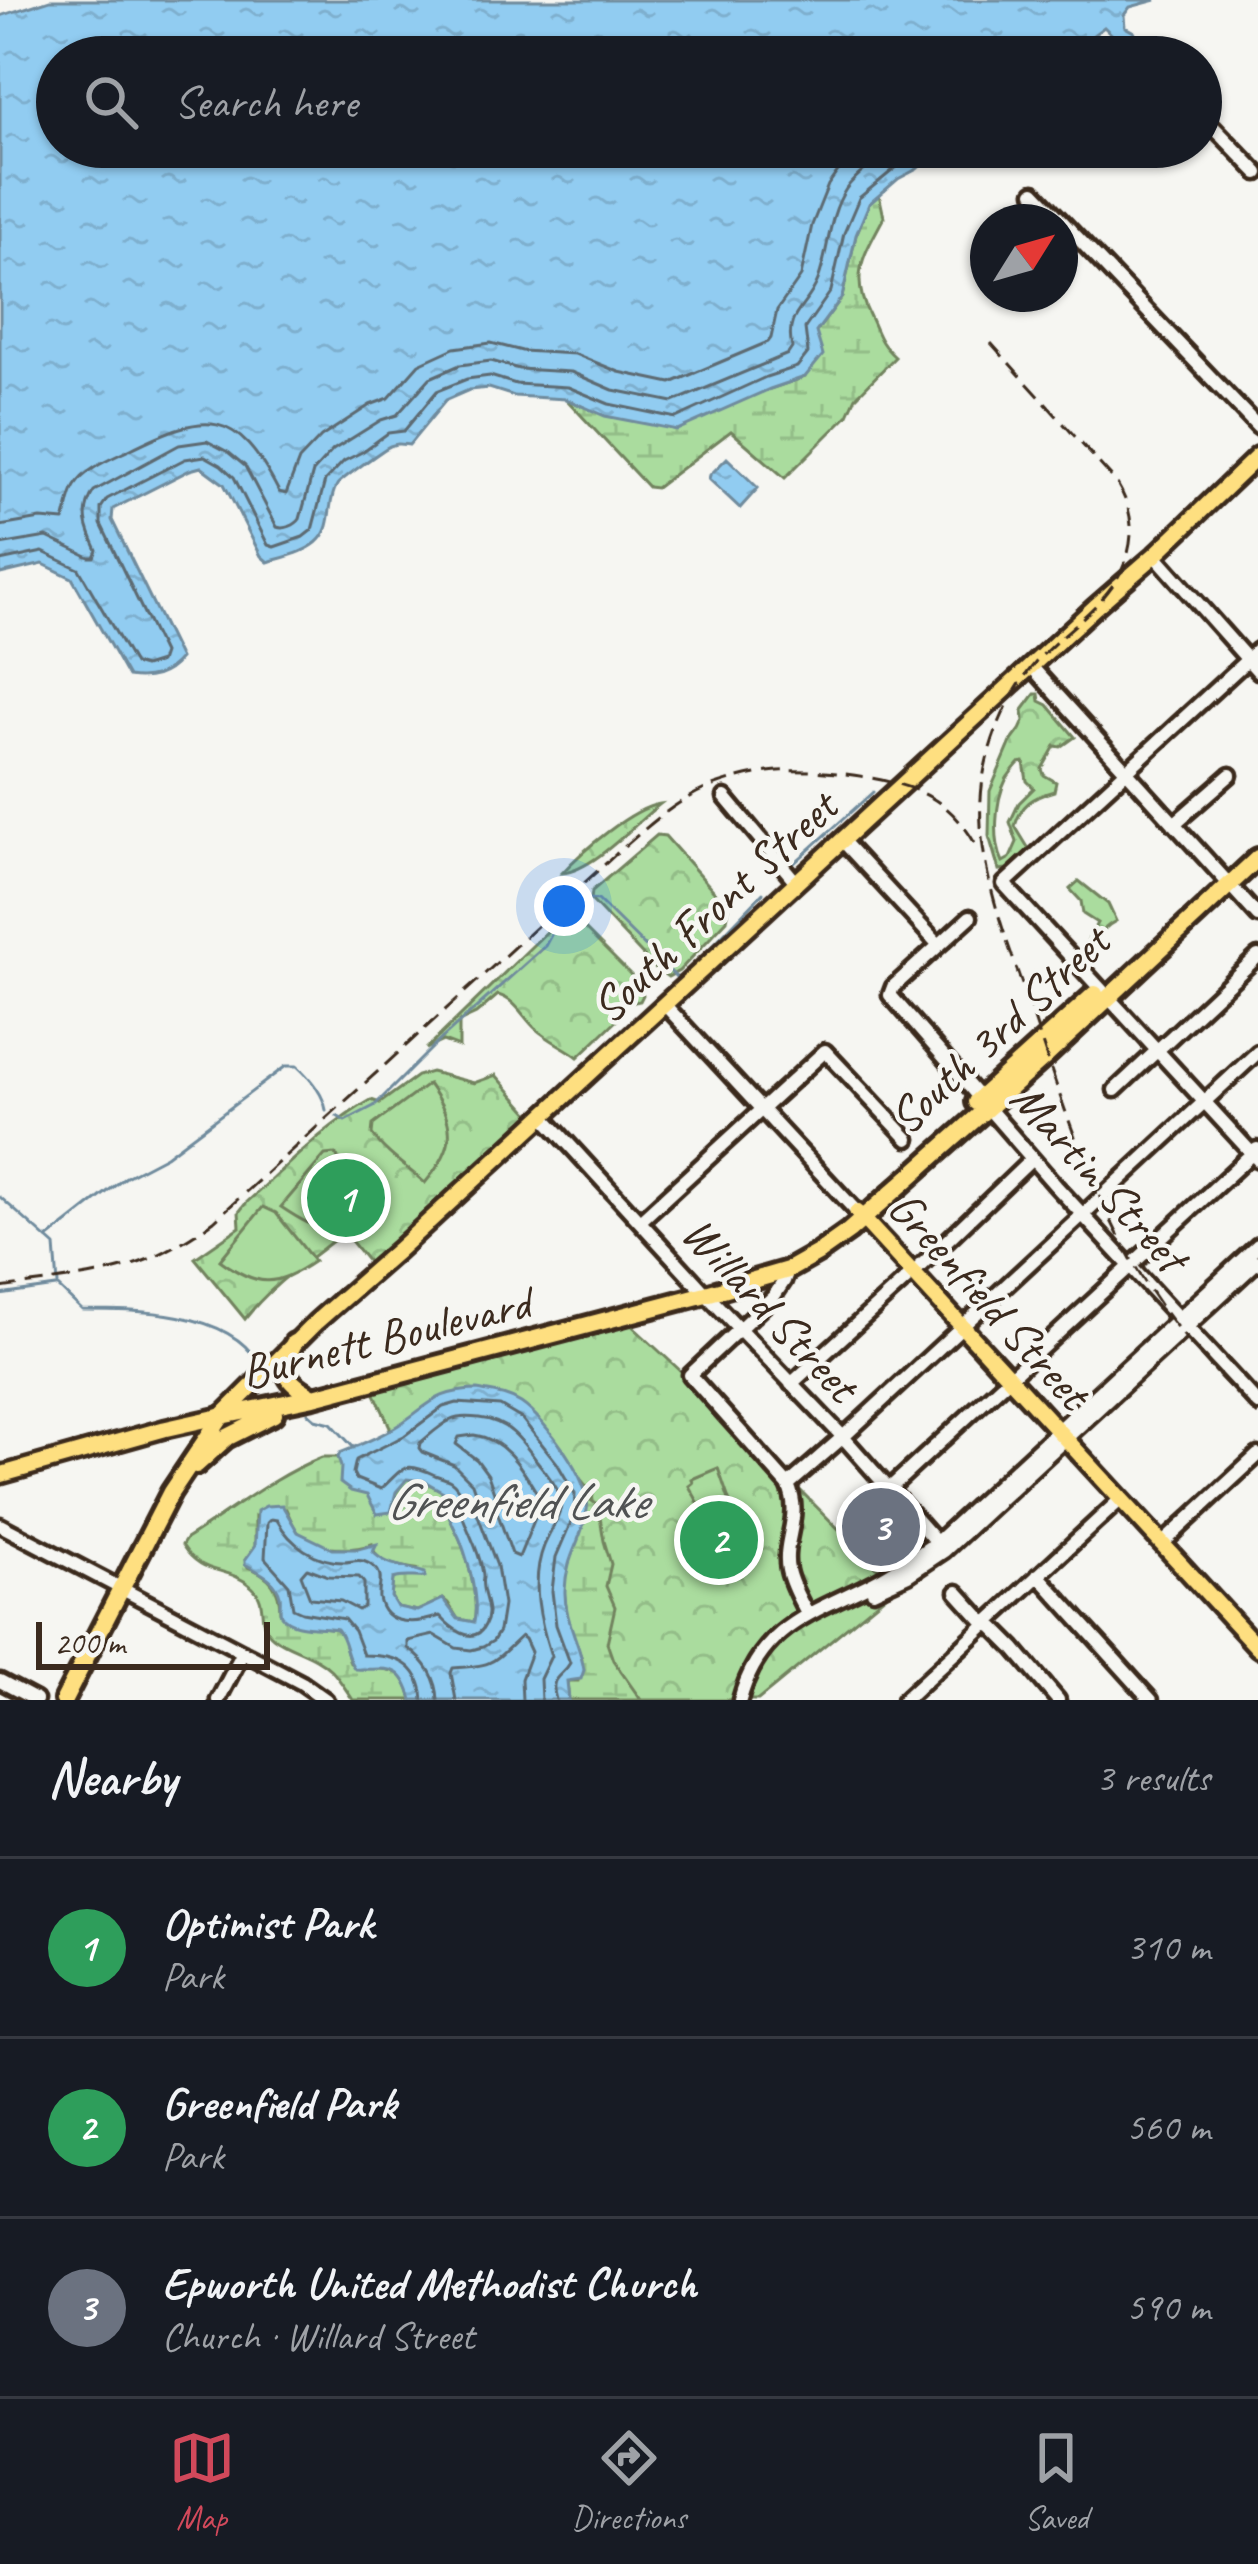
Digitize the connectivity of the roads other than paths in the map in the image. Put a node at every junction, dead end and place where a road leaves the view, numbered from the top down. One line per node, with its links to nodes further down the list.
1 (1222, 136): 2 (street)
2 (1258, 173)
3 (1034, 192): 4 (street)
4 (1258, 427)
5 (1258, 456): 6 (main road, South Front Street)
6 (1155, 556): 7 (street); 8 (main road, South Front Street)
7 (1254, 660): 9 (street)
8 (1031, 666): 9 (street); 13 (main road, South Front Street)
9 (1125, 772): 12 (street); 22 (street)
10 (1231, 775): 12 (street)
11 (725, 797): 17 (street)
12 (1174, 824): 16 (street)
13 (842, 840): 17 (main road, South Front Street); 20 (street)
14 (1258, 842): 16 (highway, South 3rd Street)
15 (1258, 858): 16 (highway, South 3rd Street)
16 (1225, 880): 18 (street); 22 (highway, South 3rd Street)
17 (796, 882): 23 (main road, South Front Street)
18 (1258, 916)
19 (970, 917): 20 (street)
20 (938, 944): 28 (street, Martin Street)
21 (1258, 956): 24 (street)
22 (1104, 992): 24 (street); 28 (highway, South 3rd Street)
23 (664, 1004): 29 (street, Greenfield Street); 30 (main road, South Front Street)
24 (1157, 1051): 26 (street); 27 (street)
25 (1258, 1052): 27 (street)
26 (1115, 1090)
27 (1204, 1101): 32 (street); 34 (street)
28 (984, 1103): 33 (street, Martin Street); 35 (highway, South 3rd Street)
29 (761, 1108): 31 (street); 35 (street, Greenfield Street); 36 (street)
30 (543, 1116): 36 (street, Willard Street); 46 (main road, South Front Street)
31 (908, 1139)
32 (1256, 1154): 39 (street)
33 (1032, 1159): 34 (street, Martin Street); 41 (street)
34 (1082, 1213): 39 (street, Martin Street); 44 (street)
35 (860, 1215): 40 (highway, South 3rd Street); 41 (main road, Greenfield Street)
36 (640, 1221): 42 (street, Willard Street)
37 (1258, 1245): 43 (street)
38 (1258, 1262): 43 (street)
39 (1130, 1265): 43 (street, Martin Street); 47 (street)
40 (788, 1270): 42 (highway, Burnett Boulevard); 45 (street, South 3rd Street)
41 (913, 1274): 44 (main road, Greenfield Street); 48 (street)
42 (706, 1294): 45 (street, Willard Street); 49 (highway, Burnett Boulevard)
43 (1183, 1322): 50 (street, Martin Street); 52 (street)
44 (962, 1326): 47 (main road, Greenfield Street); 53 (street)
45 (740, 1329): 48 (street, Willard Street); 56 (street, South 3rd Street)
46 (294, 1343): 49 (highway); 51 (main road, South Front Street)
47 (1010, 1379): 52 (main road, Greenfield Street); 57 (street)
48 (791, 1384): 53 (street, Willard Street)
49 (314, 1397): 51 (highway, Burnett Boulevard); 58 (highway)
50 (1258, 1404)
51 (222, 1416): 55 (main road, Burnett Boulevard); 58 (highway)
52 (1061, 1435): 59 (main road, Greenfield Street); 62 (street)
53 (843, 1437): 56 (street); 57 (street, Willard Street)
54 (1258, 1455): 61 (street)
55 (0, 1475)
56 (788, 1485): 66 (street)
57 (888, 1490): 62 (street, Willard Street)
58 (171, 1492): 64 (highway)
59 (1121, 1499): 61 (main road, Greenfield Street); 63 (street)
60 (1, 1529): 64 (street)
61 (1162, 1544): 68 (main road, Greenfield Street)
62 (941, 1546): 66 (street)
63 (1038, 1575): 67 (street); 78 (street)
64 (123, 1588): 69 (street); 72 (highway)
65 (957, 1592): 67 (street)
66 (807, 1614): 75 (street)
67 (985, 1623): 76 (street); 77 (street)
68 (1258, 1648)
69 (243, 1652): 73 (street); 74 (street)
70 (0, 1682): 71 (street)
71 (36, 1700)
72 (64, 1700)
73 (218, 1700)
74 (326, 1700)
75 (740, 1700)
76 (904, 1700)
77 (1058, 1700)
78 (1151, 1700)

